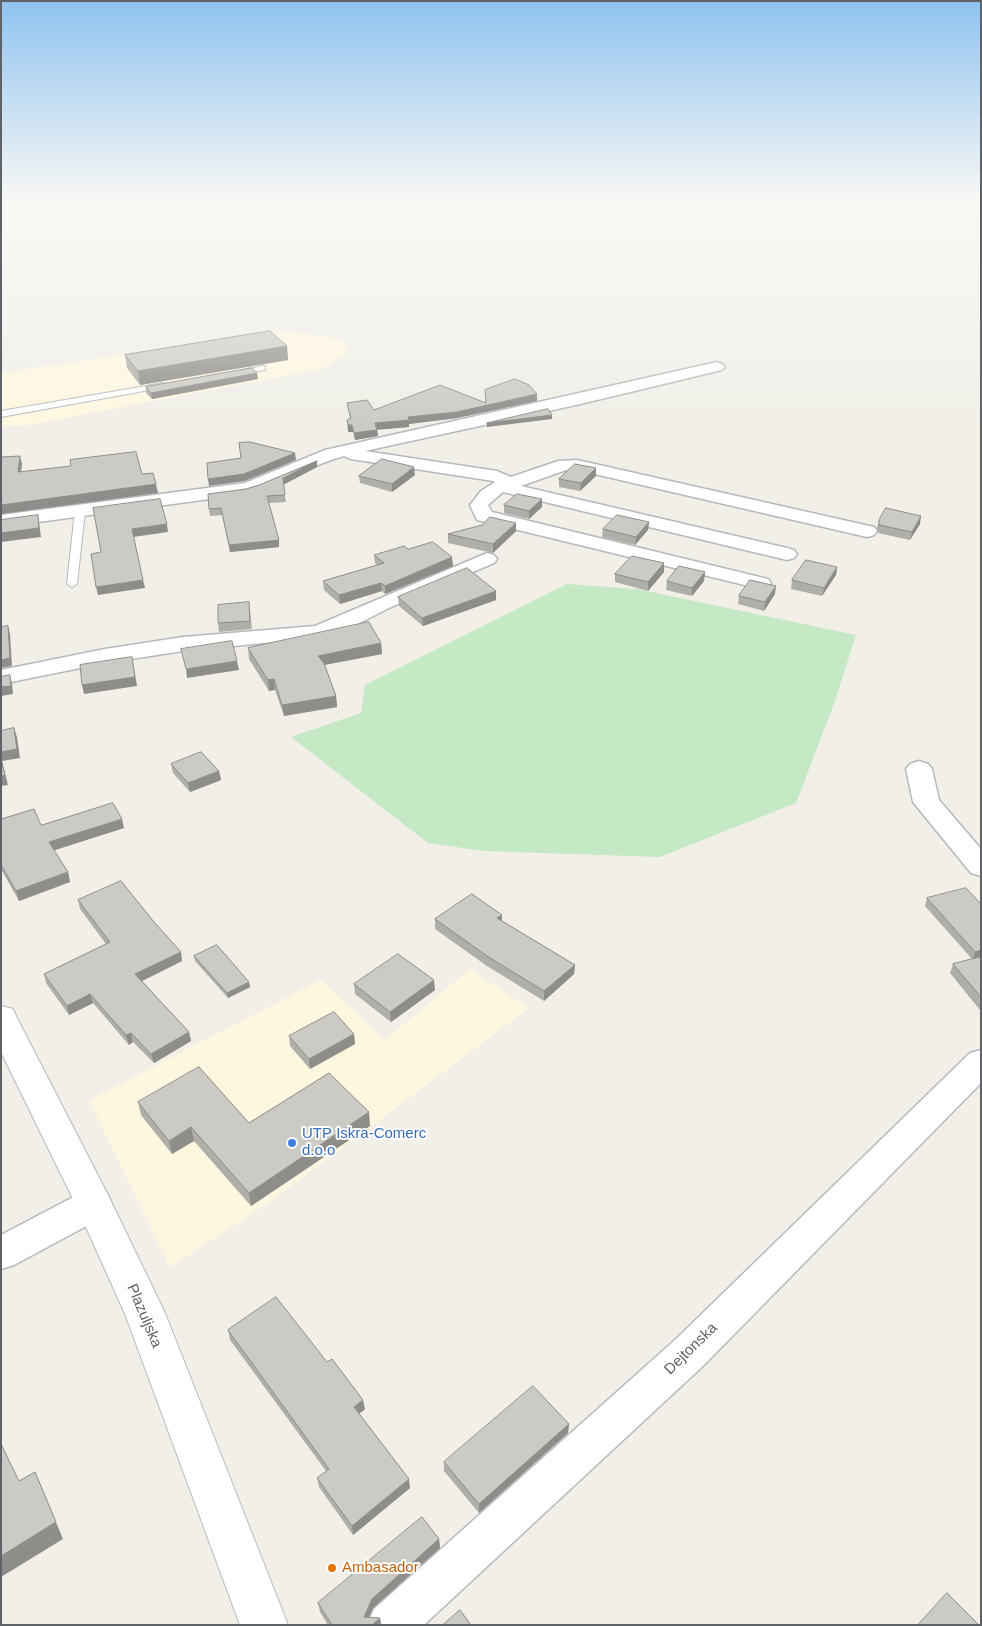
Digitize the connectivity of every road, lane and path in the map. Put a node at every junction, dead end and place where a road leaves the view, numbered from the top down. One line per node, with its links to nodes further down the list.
1 (717, 367): 6 (street)
2 (262, 368): 3 (lane)
3 (224, 375)
4 (175, 383): 5 (lane)
5 (1, 414)
6 (339, 452): 7 (street); 8 (street)
7 (504, 485): 10 (street); 11 (street); 13 (street)
8 (80, 510): 9 (street); 14 (lane)
9 (1, 521)
10 (867, 531)
11 (786, 554)
12 (487, 559): 15 (street)
13 (761, 583)
14 (72, 584)
15 (1, 677)
16 (919, 769): 17 (street)
17 (981, 867)
18 (1, 1018): 20 (main road, Plazuljska)
19 (981, 1062): 23 (street, Dejtonska)
20 (94, 1204): 21 (street); 22 (main road, Plazuljska)
21 (1, 1252)
22 (264, 1625)
23 (390, 1625)

